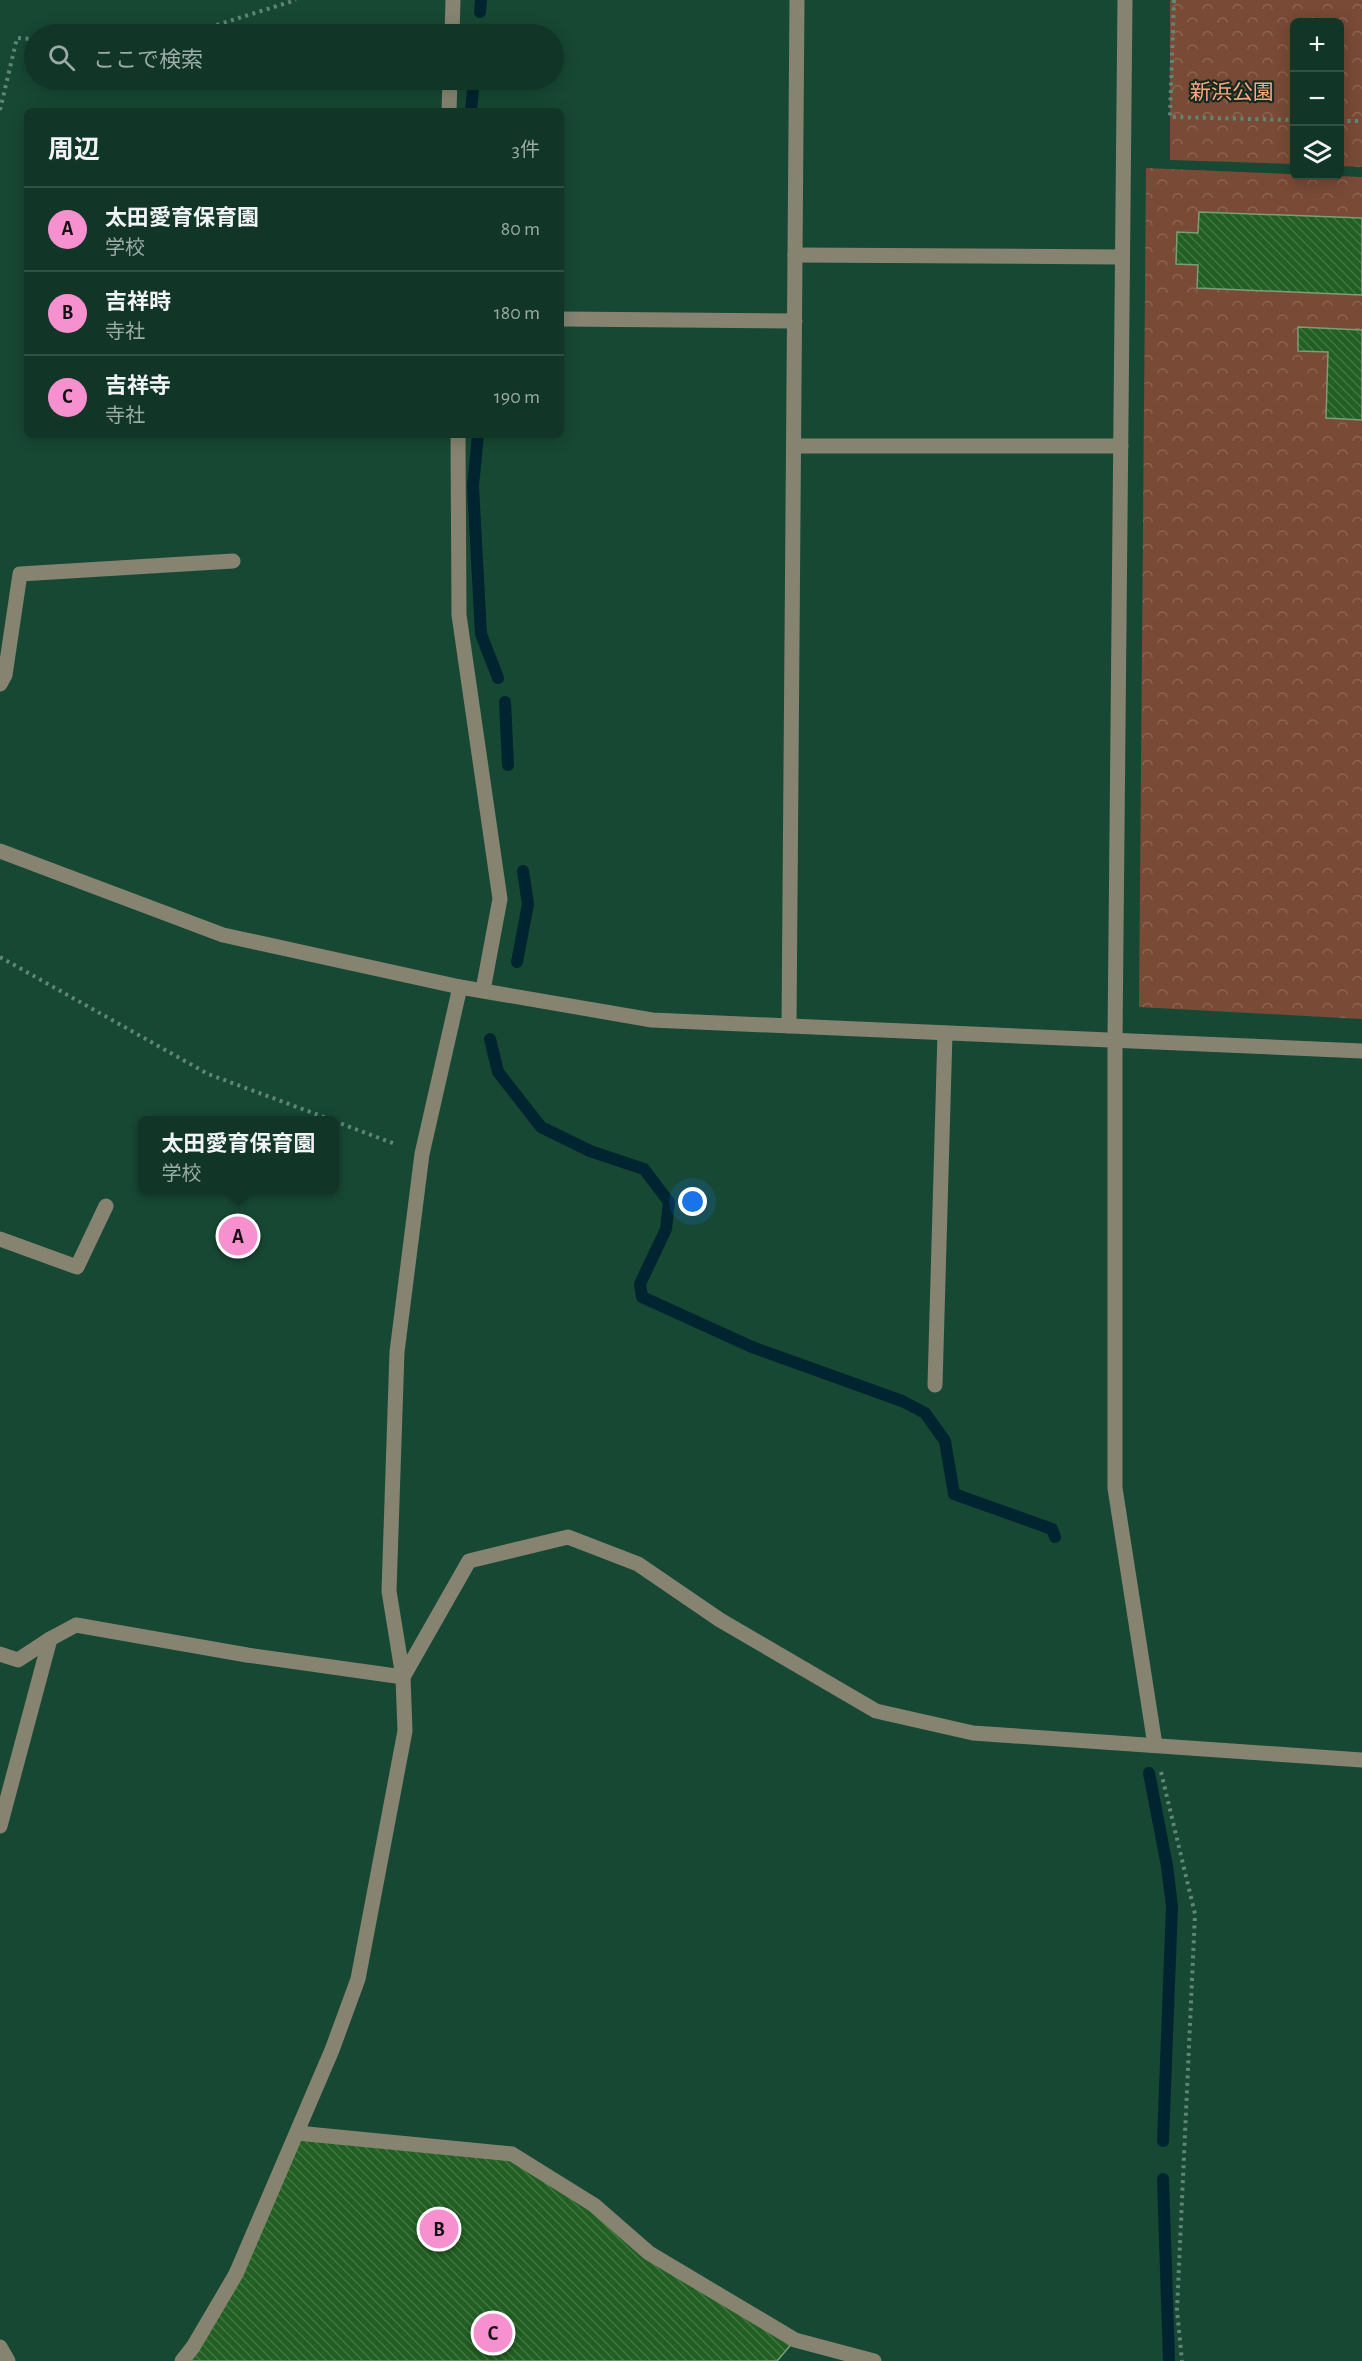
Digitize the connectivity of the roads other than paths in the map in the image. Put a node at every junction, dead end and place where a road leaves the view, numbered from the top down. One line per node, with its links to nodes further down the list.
1 (453, 0): 4 (street)
2 (797, 0): 7 (street)
3 (1125, 0): 8 (street)
4 (452, 24)
5 (450, 90): 6 (street)
6 (449, 108)
7 (795, 255): 8 (street); 10 (street)
8 (1122, 257): 13 (street)
9 (564, 319): 10 (street)
10 (795, 321): 12 (street)
11 (458, 438): 18 (street)
12 (794, 446): 13 (street); 19 (street)
13 (1121, 446): 21 (street)
14 (233, 561): 15 (street)
15 (0, 684)
16 (0, 851): 17 (street)
17 (460, 987): 18 (street); 28 (street)
18 (483, 990): 19 (street)
19 (789, 1026): 20 (street)
20 (945, 1033): 21 (street); 25 (street)
21 (1115, 1040): 22 (street); 29 (street)
22 (1362, 1051)
23 (106, 1206): 24 (street)
24 (0, 1239)
25 (935, 1385)
26 (50, 1639): 27 (street); 28 (street); 31 (street)
27 (0, 1654)
28 (404, 1677): 29 (street); 32 (street)
29 (1155, 1745): 30 (street)
30 (1362, 1760)
31 (0, 1826)
32 (297, 2133): 35 (street); 36 (street)
33 (0, 2347): 34 (street)
34 (8, 2361)
35 (182, 2361)
36 (874, 2361)

